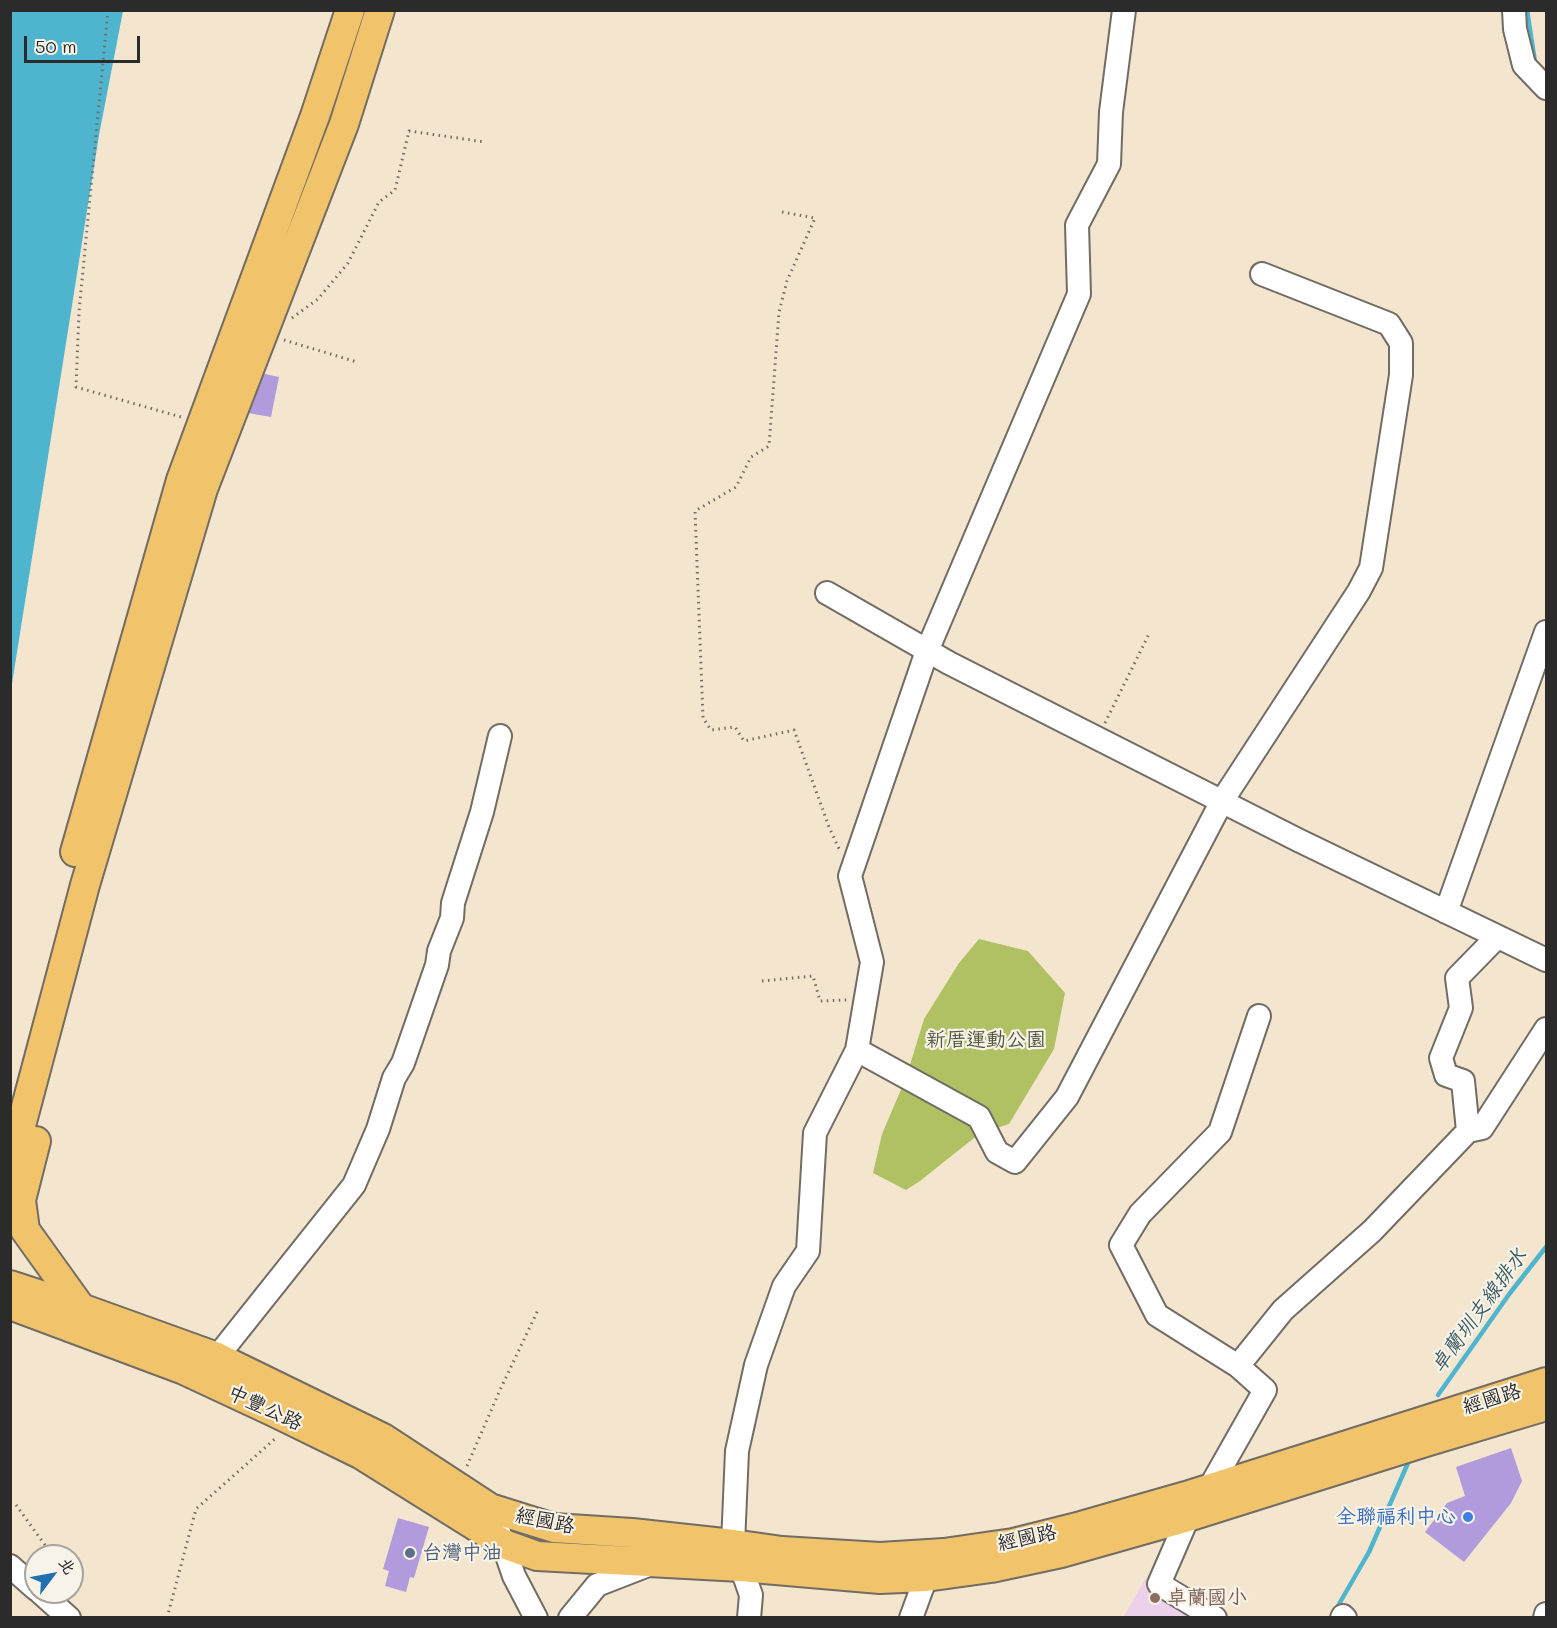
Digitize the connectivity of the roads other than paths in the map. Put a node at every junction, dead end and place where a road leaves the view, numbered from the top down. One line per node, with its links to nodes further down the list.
1 (350, 10): 11 (main road)
2 (380, 10): 11 (main road)
3 (1124, 10): 9 (street)
4 (1514, 10): 5 (street)
5 (1546, 88)
6 (1262, 274): 12 (street)
7 (827, 593): 9 (street)
8 (1546, 632): 13 (street)
9 (927, 651): 12 (street); 18 (street)
10 (500, 736): 26 (street)
11 (107, 780): 20 (main road); 22 (main road); 25 (main road)
12 (1222, 801): 13 (street); 18 (street)
13 (1446, 912): 14 (street)
14 (1497, 937): 15 (street); 21 (street)
15 (1546, 960)
16 (1259, 1016): 27 (street)
17 (1546, 1029): 19 (street)
18 (857, 1050): 34 (street)
19 (1539, 1061): 21 (street)
20 (10, 1099)
21 (1468, 1131): 27 (street)
22 (10, 1167)
23 (10, 1285): 25 (main road, 中豐公路)
24 (10, 1305): 30 (main road, 中豐公路)
25 (81, 1308): 26 (main road, 中豐公路)
26 (217, 1358): 30 (main road, 中豐公路)
27 (1238, 1366): 31 (street)
28 (1546, 1382): 31 (main road, 經國路)
29 (1546, 1406): 31 (main road, 經國路)
30 (359, 1440): 32 (main road, 中豐公路); 33 (main road, 中豐公路)
31 (1194, 1500): 34 (main road, 經國路); 37 (main road, 經國路); 45 (street)
32 (490, 1508): 33 (street); 34 (main road, 經國路)
33 (504, 1544): 35 (main road, 經國路); 41 (street)
34 (737, 1555): 35 (main road, 經國路); 37 (main road, 經國路); 43 (street)
35 (657, 1562): 42 (street)
36 (10, 1566): 38 (street)
37 (926, 1577): 44 (street)
38 (24, 1578)
39 (54, 1604): 40 (street)
40 (69, 1617)
41 (536, 1617)
42 (570, 1617)
43 (749, 1617)
44 (911, 1617)
45 (1215, 1617)

